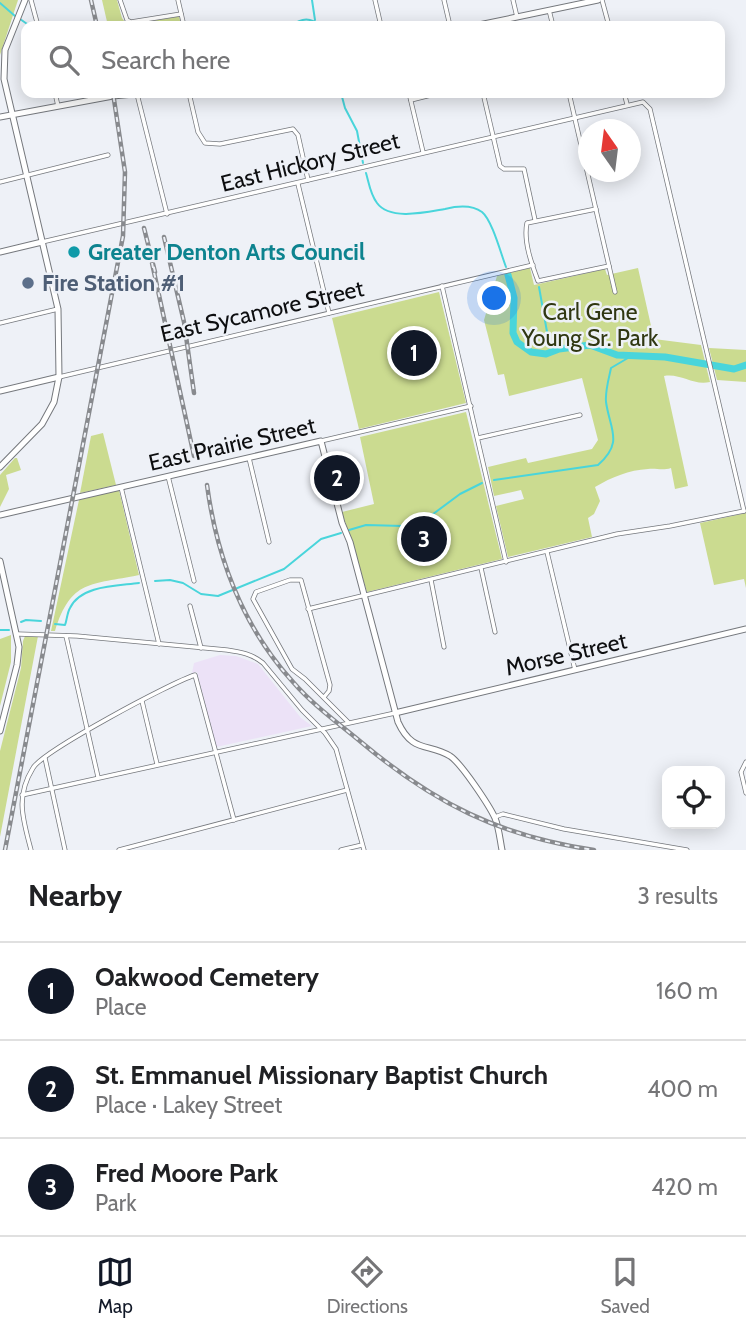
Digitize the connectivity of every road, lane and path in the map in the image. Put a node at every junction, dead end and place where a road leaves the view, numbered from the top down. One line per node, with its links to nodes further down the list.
1 (23, 0): 33 (street)
2 (32, 0): 13 (street)
3 (120, 0): 14 (street)
4 (178, 0): 11 (street)
5 (375, 0): 17 (street)
6 (443, 0): 18 (street)
7 (513, 0): 12 (street)
8 (600, 0): 9 (street); 21 (street)
9 (580, 2): 10 (street)
10 (549, 10): 12 (street); 20 (street)
11 (181, 14): 15 (street); 16 (street)
12 (517, 17): 19 (street)
13 (37, 21)
14 (129, 21)
15 (137, 21)
16 (183, 21)
17 (380, 21)
18 (449, 21)
19 (498, 21)
20 (552, 21)
21 (607, 21)
22 (56, 98): 32 (street)
23 (102, 98): 32 (street)
24 (137, 98): 44 (street)
25 (190, 98): 40 (street)
26 (419, 98): 30 (street)
27 (484, 98): 36 (street)
28 (570, 98): 35 (street)
29 (625, 98): 31 (street)
30 (411, 100): 37 (street)
31 (627, 104): 35 (street, East Hickory Street); 65 (street)
32 (58, 106): 33 (street)
33 (10, 115): 34 (street); 39 (street)
34 (0, 117)
35 (574, 117): 36 (street, East Hickory Street); 43 (street)
36 (494, 136): 37 (street, East Hickory Street); 45 (street)
37 (423, 153): 40 (street, East Hickory Street)
38 (108, 155): 39 (street)
39 (25, 176): 41 (street); 46 (street)
40 (308, 181): 42 (street, East Hickory Street)
41 (0, 182)
42 (298, 184): 44 (street, East Hickory Street); 53 (street)
43 (596, 209): 45 (street); 49 (street)
44 (167, 215): 46 (street, East Hickory Street)
45 (535, 220): 48 (street)
46 (42, 242): 47 (street, East Hickory Street); 52 (street)
47 (0, 252)
48 (533, 265): 49 (street); 50 (street, East Sycamore Street)
49 (609, 265): 51 (street)
50 (442, 286): 53 (street, East Sycamore Street); 57 (street)
51 (615, 292)
52 (58, 309): 54 (street); 55 (street)
53 (329, 313): 55 (street, East Sycamore Street)
54 (0, 323)
55 (59, 377): 56 (street, East Sycamore Street); 62 (street)
56 (0, 391)
57 (471, 406): 59 (street); 60 (street, East Prairie Street)
58 (580, 415): 59 (street)
59 (478, 438): 70 (street)
60 (321, 441): 61 (street, East Prairie Street); 74 (street)
61 (250, 458): 63 (street, East Prairie Street); 67 (street)
62 (0, 467)
63 (168, 476): 64 (street, East Prairie Street); 73 (street)
64 (121, 487): 66 (street, East Prairie Street); 81 (street)
65 (745, 511): 68 (street)
66 (0, 515)
67 (269, 542)
68 (547, 552): 70 (street); 84 (street)
69 (0, 561): 79 (street)
70 (506, 562): 71 (street)
71 (481, 568): 72 (street); 78 (street)
72 (431, 580): 74 (street); 82 (street)
73 (194, 582)
74 (365, 596): 76 (street); 87 (street)
75 (190, 606): 83 (street)
76 (308, 610): 85 (street); 85 (street)
77 (746, 629): 84 (street, Morse Street)
78 (495, 632)
79 (18, 634): 80 (street); 90 (street)
80 (66, 636): 81 (street); 91 (street)
81 (159, 644): 83 (street)
82 (444, 647)
83 (201, 648): 89 (street)
84 (575, 670): 87 (street, Morse Street)
85 (324, 697): 88 (street)
86 (142, 701): 91 (street); 92 (street); 95 (street)
87 (395, 713): 88 (street); 101 (street)
88 (349, 723): 89 (street)
89 (320, 729): 92 (street); 98 (street)
90 (0, 731)
91 (88, 731): 93 (street); 96 (street)
92 (214, 752): 95 (street); 102 (street)
93 (45, 758): 97 (street); 100 (street)
94 (746, 762): 99 (street)
95 (157, 764): 96 (street)
96 (98, 777): 97 (street)
97 (52, 787): 100 (street); 106 (street)
98 (348, 790): 102 (street); 103 (street)
99 (746, 793)
100 (22, 795): 105 (street)
101 (495, 817): 108 (street); 109 (street)
102 (234, 820): 104 (street)
103 (363, 848): 107 (street)
104 (120, 849)
105 (31, 850)
106 (65, 850)
107 (341, 850)
108 (502, 850)
109 (687, 850)

